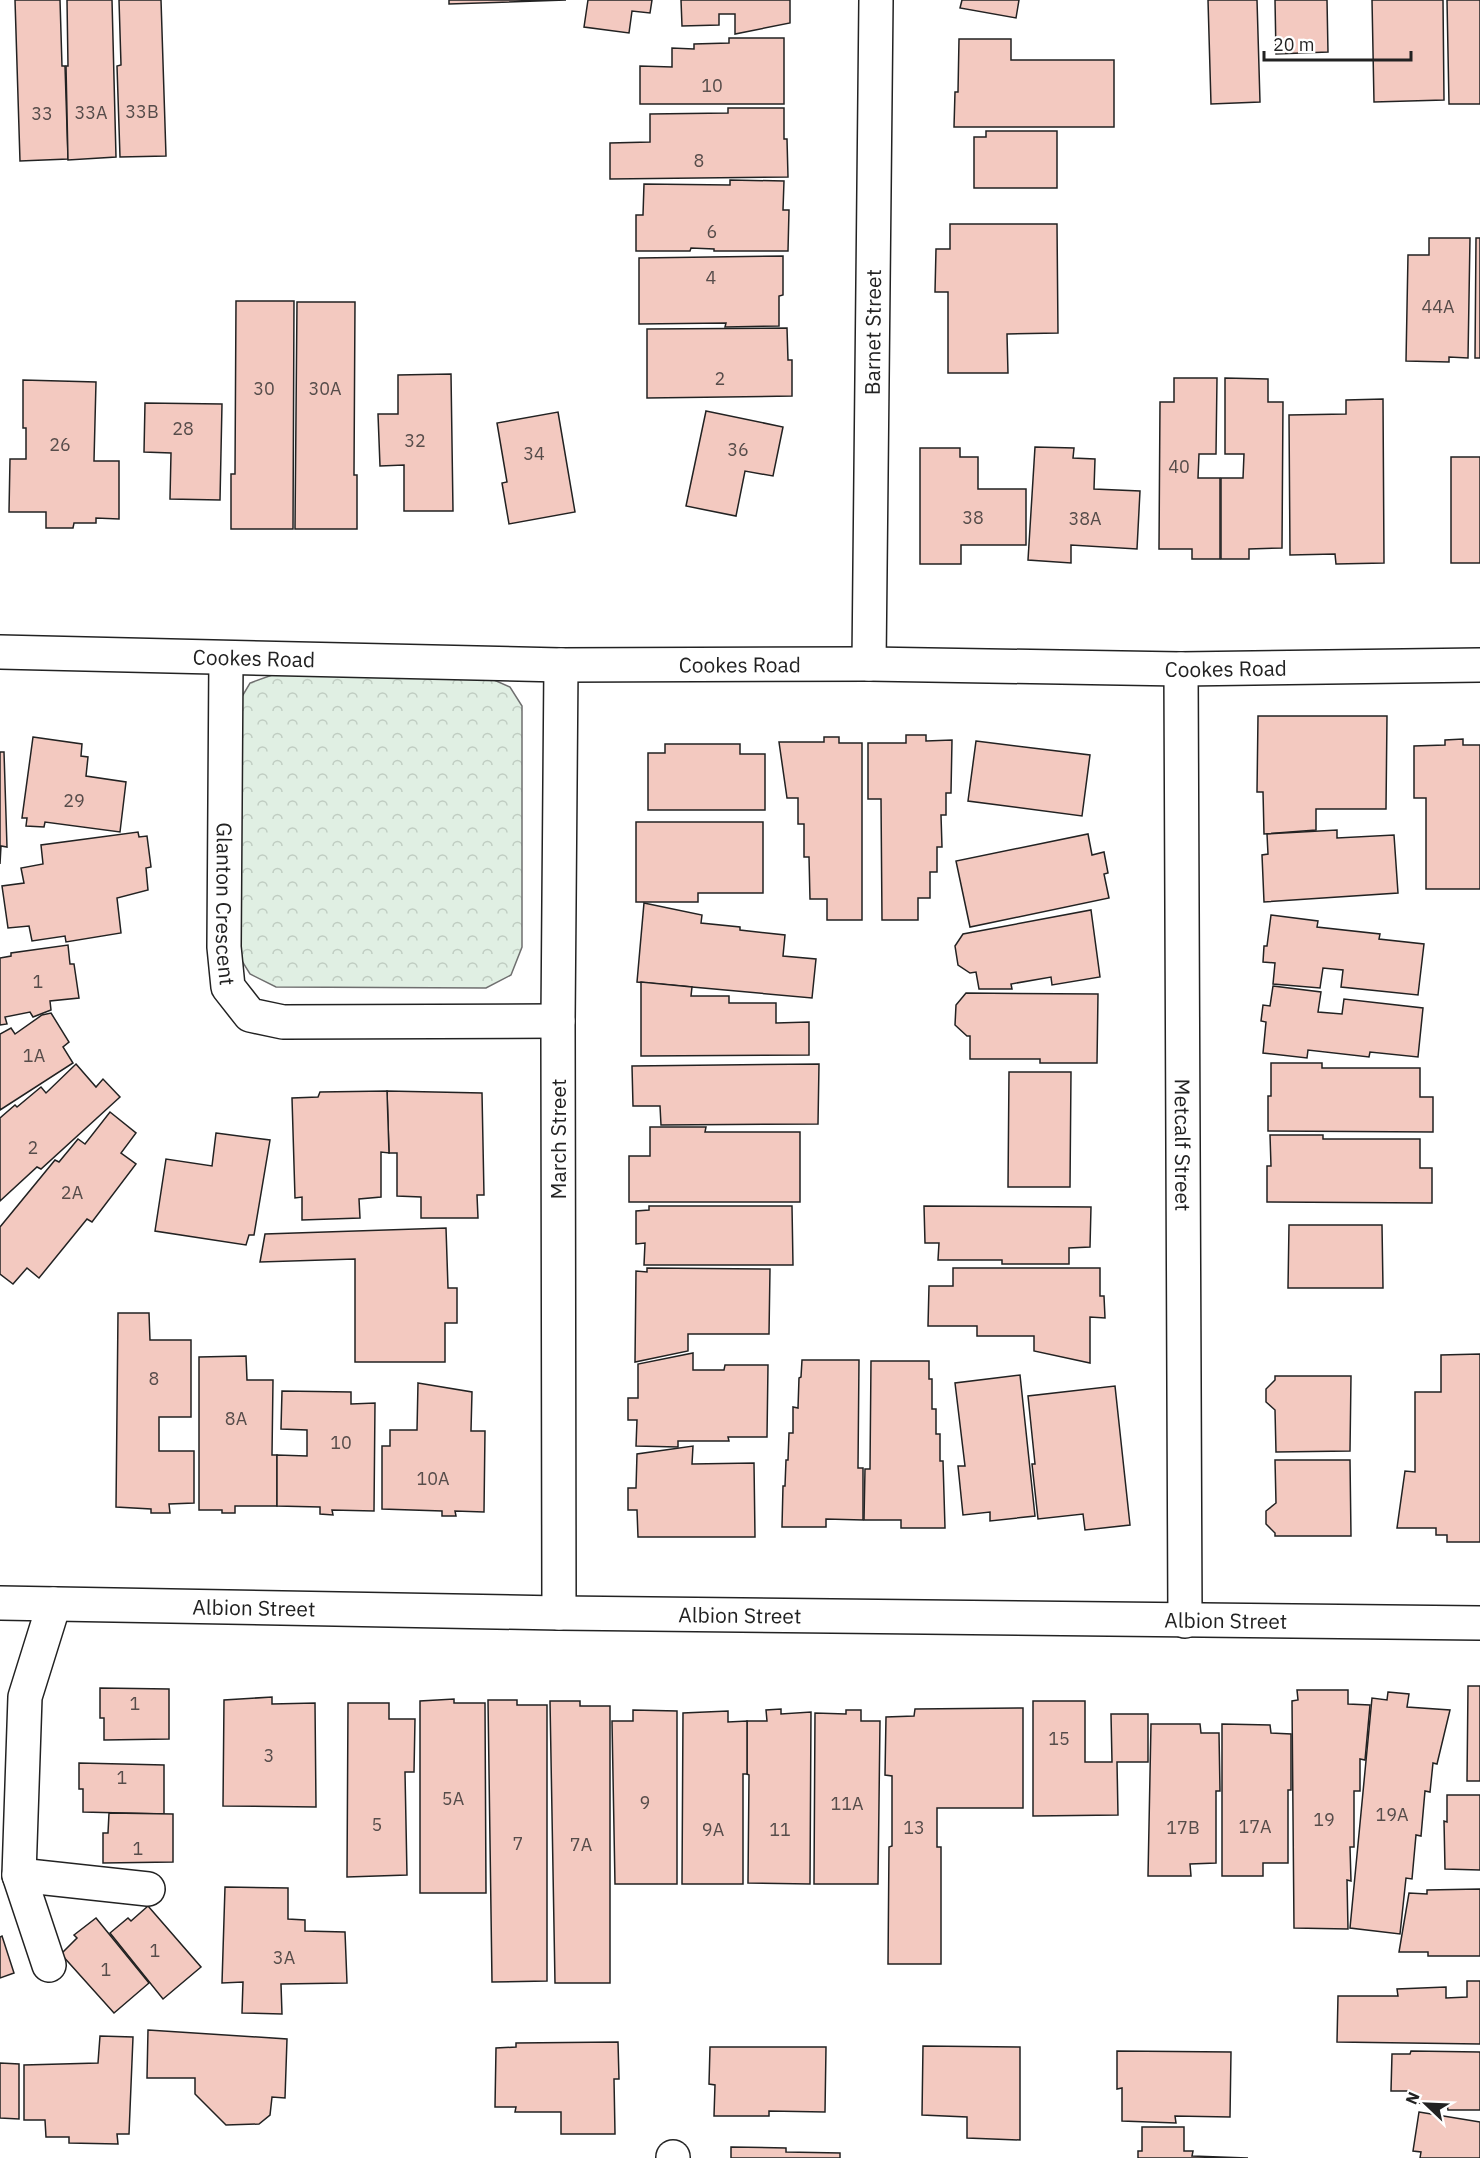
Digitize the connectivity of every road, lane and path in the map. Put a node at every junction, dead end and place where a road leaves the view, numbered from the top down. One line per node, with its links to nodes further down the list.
1 (876, 0): 4 (street, Barnet Street)
2 (0, 652): 3 (street, Cookes Road)
3 (226, 658): 5 (street, Cookes Road); 8 (street, Glanton Crescent)
4 (869, 664): 5 (street, Cookes Road); 7 (street, Cookes Road)
5 (561, 665): 8 (street, March Street)
6 (1480, 665): 7 (street, Cookes Road)
7 (1181, 669): 12 (street, Metcalf Street)
8 (558, 1021): 11 (street, March Street)
9 (0, 1603): 10 (street, Albion Street)
10 (54, 1604): 11 (street, Albion Street); 14 (street)
11 (559, 1612): 12 (street, Albion Street)
12 (1185, 1621): 13 (street, Albion Street)
13 (1480, 1623)
14 (19, 1875): 15 (street); 16 (street)
15 (148, 1889)
16 (49, 1965)

